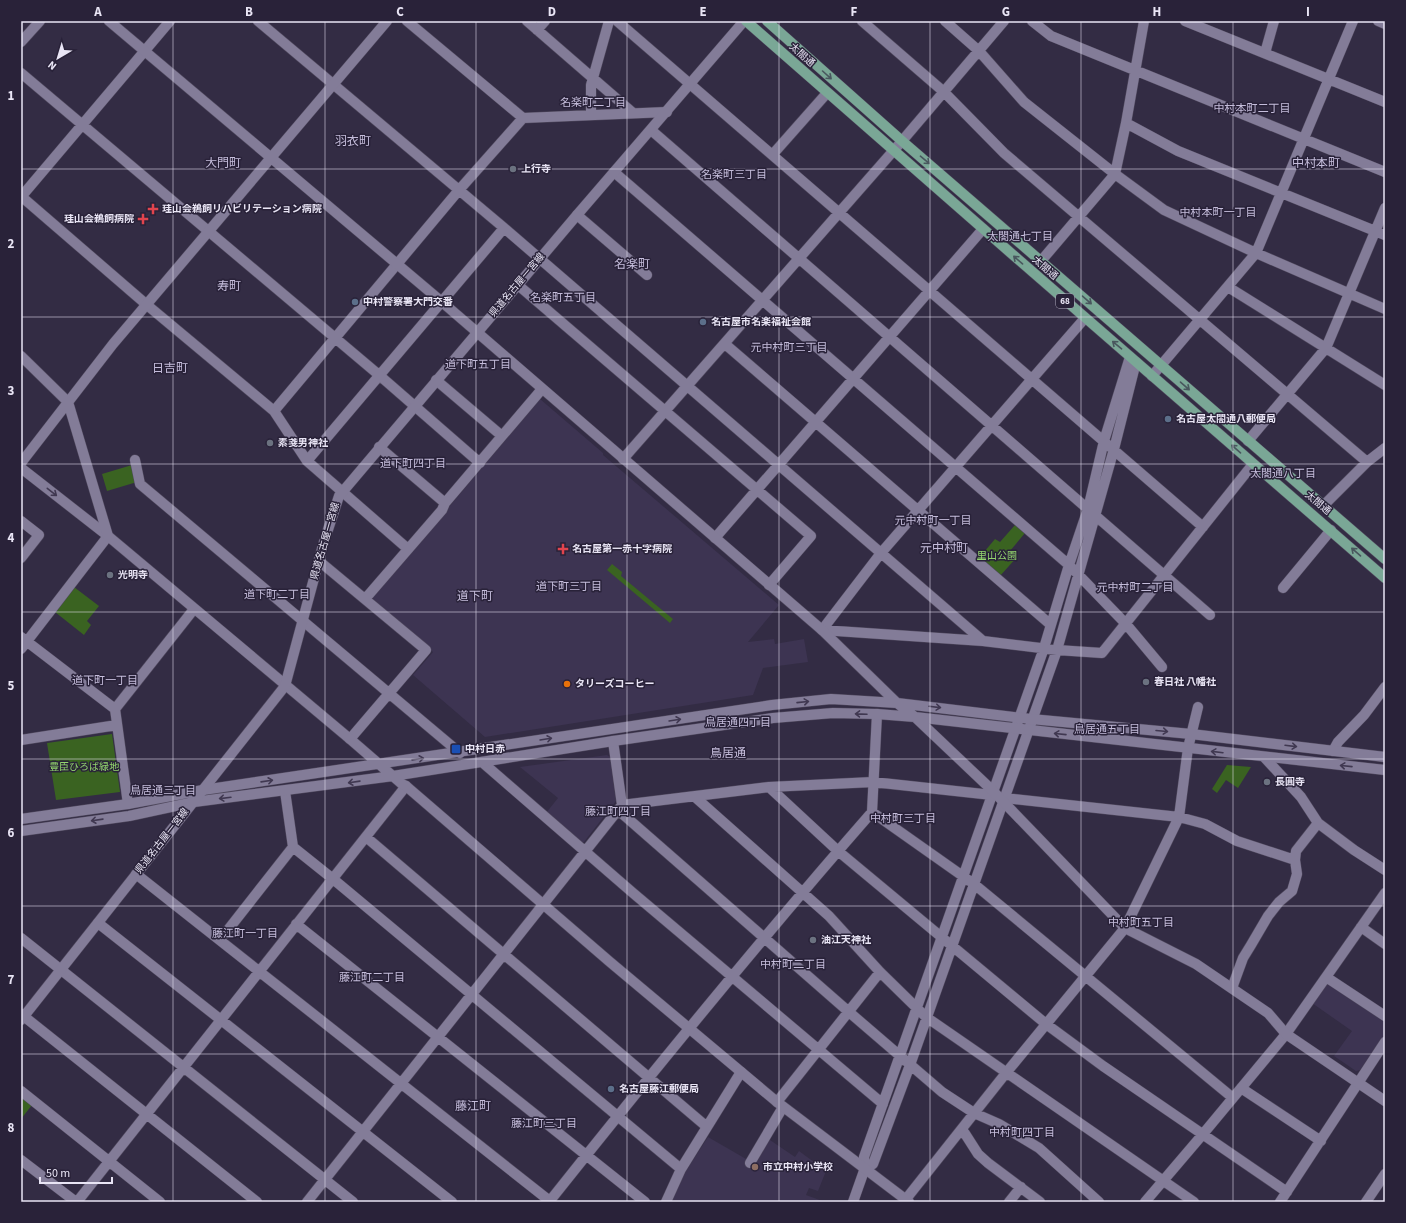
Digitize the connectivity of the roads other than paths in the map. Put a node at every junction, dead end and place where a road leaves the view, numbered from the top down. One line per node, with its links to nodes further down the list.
1 (109, 21): 25 (street)
2 (170, 21): 25 (street)
3 (258, 21): 33 (street)
4 (387, 21): 33 (street)
5 (407, 21): 40 (street)
6 (527, 21): 23 (street)
7 (545, 21): 23 (street)
8 (609, 21): 30 (street)
9 (617, 21): 32 (street)
10 (745, 21): 32 (street, 県道名古屋一宮線); 35 (main road, 太閤通 / 68)
11 (767, 21): 45 (main road, 太閤通 / 68, one-way to 45)
12 (862, 21): 34 (street)
13 (944, 21): 26 (street)
14 (1004, 21): 26 (street)
15 (1032, 21): 28 (street)
16 (1144, 21): 28 (street)
17 (1185, 21): 27 (street)
18 (1274, 21): 27 (street)
19 (1353, 21): 31 (street)
20 (1378, 21): 22 (street)
21 (37, 22): 24 (street)
22 (1385, 24)
23 (537, 30): 30 (street)
24 (21, 42)
25 (144, 51): 42 (street); 48 (street)
26 (979, 51): 34 (street); 51 (street)
27 (1265, 53): 31 (street)
28 (1135, 70): 41 (street); 44 (street)
29 (21, 73): 42 (street)
30 (593, 78): 38 (street); 39 (street)
31 (1329, 79): 36 (street); 44 (street)
32 (691, 84): 37 (street, 県道名古屋一宮線); 47 (street)
33 (333, 85): 48 (street); 52 (street)
34 (944, 92): 45 (street); 58 (street)
35 (827, 93): 46 (main road, 太閤通 / 68); 47 (street)
36 (1385, 102)
37 (667, 112): 38 (street); 43 (street, 県道名古屋一宮線)
38 (633, 113): 39 (street)
39 (591, 115): 40 (street)
40 (523, 118): 52 (street)
41 (1126, 123): 51 (street); 53 (street)
42 (82, 125): 54 (street); 61 (street)
43 (651, 130): 49 (street, 県道名古屋一宮線); 65 (street)
44 (1304, 140): 50 (street); 53 (street)
45 (902, 141): 46 (street); 66 (main road, 太閤通 / 68, one-way to 66)
46 (894, 150): 56 (street); 60 (main road, 太閤通 / 68)
47 (773, 154): 56 (street)
48 (271, 158): 61 (street); 67 (street)
49 (614, 172): 57 (street, 県道名古屋一宮線); 73 (street)
50 (1385, 172)
51 (1115, 174): 58 (street); 63 (street)
52 (459, 190): 59 (street); 67 (street)
53 (1281, 193): 62 (street); 63 (street)
54 (22, 197): 75 (street)
55 (1385, 208): 62 (street)
56 (840, 212): 65 (street); 71 (street)
57 (577, 214): 64 (street, 県道名古屋一宮線); 68 (street)
58 (1079, 216): 66 (street); 78 (street)
59 (504, 228): 64 (street); 74 (street)
60 (983, 229): 71 (street); 77 (main road, 太閤通 / 68, one-way to 60)
61 (208, 232): 75 (street); 81 (street)
62 (1380, 234): 72 (street)
63 (1256, 253): 70 (street); 72 (street)
64 (539, 259): 69 (street, 県道名古屋一宮線); 93 (street)
65 (799, 259): 73 (street); 80 (street)
66 (1041, 261): 86 (main road, 太閤通 / 68, one-way to 86)
67 (397, 264): 74 (street); 81 (street)
68 (647, 275)
69 (518, 284): 79 (street, 県道名古屋一宮線); 99 (street)
70 (1228, 287): 78 (street); 83 (street)
71 (930, 290): 80 (street); 90 (street)
72 (1349, 294): 76 (street); 83 (street)
73 (763, 300): 82 (street); 89 (street)
74 (442, 302): 79 (street); 87 (street)
75 (147, 305): 96 (street); 98 (street)
76 (1385, 309)
77 (1085, 318): 85 (main road, 太閤通 / 68, one-way to 77); 90 (street)
78 (1200, 319): 86 (street); 95 (street)
79 (476, 332): 91 (street, 県道名古屋一宮線); 94 (street)
80 (890, 337): 89 (street); 101 (street)
81 (334, 339): 87 (street); 98 (street)
82 (725, 344): 93 (street); 100 (street)
83 (1326, 348): 92 (street); 95 (street)
84 (21, 356): 96 (street)
85 (1133, 360): 88 (main road, 太閤通 / 68); 103 (street); 107 (street)
86 (1161, 365): 88 (street); 104 (main road, 太閤通 / 68, one-way to 104)
87 (379, 375): 97 (street); 110 (street)
88 (1152, 376): 114 (main road, 太閤通 / 68, one-way to 88)
89 (854, 379): 100 (street); 116 (street)
90 (1032, 379): 101 (street); 103 (street)
91 (436, 380): 97 (street, 県道名古屋一宮線); 102 (street)
92 (1385, 385)
93 (688, 386): 99 (street); 115 (street)
94 (542, 389): 102 (street); 108 (street)
95 (1287, 394): 104 (street); 112 (street)
96 (68, 402): 113 (street); 127 (street)
97 (414, 406): 105 (street, 県道名古屋一宮線); 111 (street)
98 (274, 411): 110 (street)
99 (666, 412): 108 (street); 118 (street)
100 (816, 423): 115 (street); 122 (street)
101 (992, 426): 116 (street); 123 (street)
102 (502, 436): 111 (street)
103 (1104, 441): 107 (street); 123 (street)
104 (1248, 441): 121 (main road, 太閤通 / 68)
105 (379, 448): 119 (street, 県道名古屋一宮線); 120 (street)
106 (1385, 448): 112 (street)
107 (1114, 449): 123 (street); 125 (street)
108 (624, 459): 128 (street)
109 (135, 460): 143 (street)
110 (307, 461): 119 (street)
111 (480, 462): 120 (street)
112 (1367, 462): 121 (street)
113 (21, 463)
114 (1253, 464): 125 (street); 126 (main road, 太閤通 / 68)
115 (779, 465): 118 (street); 130 (street)
116 (956, 467): 122 (street); 134 (street)
117 (21, 468): 127 (street, one-way to 127)
118 (757, 490): 128 (street); 138 (street)
119 (342, 492): 129 (street); 133 (street, 県道名古屋一宮線)
120 (445, 503): 129 (street)
121 (1323, 506): 132 (main road, 太閤通 / 68)
122 (918, 511): 130 (street); 145 (street)
123 (1092, 512): 134 (street); 135 (street); 136 (street)
124 (21, 521): 131 (street)
125 (1203, 527): 136 (street)
126 (1331, 530): 137 (main road, 太閤通 / 68, one-way to 126); 139 (street)
127 (108, 536): 141 (street); 148 (street)
128 (715, 538): 138 (street)
129 (408, 549): 140 (street)
130 (881, 553): 146 (street); 147 (street)
131 (21, 558)
132 (1385, 559)
133 (319, 561): 140 (street); 143 (street, 県道名古屋一宮線)
134 (1068, 564): 135 (street); 145 (street)
135 (1078, 574): 144 (street); 150 (street)
136 (1165, 575): 142 (street); 144 (street)
137 (1385, 578)
138 (769, 585): 146 (street)
139 (1283, 588)
140 (365, 599): 154 (street)
141 (194, 609): 152 (street); 157 (street)
142 (1210, 615)
143 (303, 620): 152 (street, 県道名古屋一宮線); 154 (street)
144 (1126, 624): 150 (street); 151 (street)
145 (1051, 626): 149 (street)
146 (822, 630): 147 (street); 155 (street)
147 (983, 641): 149 (street)
148 (23, 643): 157 (street)
149 (1044, 648): 150 (street); 160 (street)
150 (1057, 650): 161 (street)
151 (1162, 667)
152 (285, 686): 166 (street); 181 (street, 県道名古屋一宮線)
153 (1385, 687): 170 (street)
154 (390, 694): 166 (street); 171 (street)
155 (897, 703): 159 (street); 160 (street, one-way to 160); 171 (street, one-way to 155)
156 (1198, 707): 165 (street)
157 (115, 709): 162 (street)
158 (877, 714): 159 (street); 168 (street, one-way to 168); 178 (street)
159 (915, 717): 163 (street); 183 (street)
160 (1020, 717): 161 (street); 163 (street)
161 (1031, 719): 164 (street); 165 (street, one-way to 165)
162 (117, 725): 167 (street); 187 (street)
163 (1016, 728): 164 (street); 183 (street)
164 (1028, 730): 169 (street, one-way to 164); 185 (street)
165 (1191, 734): 169 (street); 170 (street, one-way to 170)
166 (350, 739): 175 (street)
167 (21, 740)
168 (613, 741): 174 (street); 188 (street)
169 (1188, 748): 173 (street, one-way to 169); 190 (street)
170 (1333, 751): 172 (street)
171 (460, 753): 175 (street, one-way to 171)
172 (1385, 757)
173 (1265, 758): 176 (street, one-way to 173); 192 (street)
174 (482, 762): 177 (street); 197 (street)
175 (379, 764): 177 (street); 181 (street, one-way to 175)
176 (1385, 770)
177 (392, 776): 179 (street); 182 (street, one-way to 182)
178 (873, 782): 180 (street); 183 (street); 189 (street)
179 (406, 786): 194 (street); 206 (street)
180 (769, 787): 184 (street); 196 (street)
181 (203, 790): 186 (street, 県道名古屋一宮線); 187 (street)
182 (285, 791): 186 (street, one-way to 186); 195 (street)
183 (993, 793): 185 (street); 201 (street)
184 (694, 797): 188 (street); 204 (street)
185 (1004, 800): 190 (street); 203 (street); 209 (street)
186 (194, 802): 193 (street, one-way to 193); 200 (street, 県道名古屋一宮線)
187 (128, 804): 191 (street)
188 (620, 808): 197 (street); 212 (street)
189 (872, 812): 196 (street); 201 (street)
190 (1179, 817): 198 (street); 209 (street)
191 (21, 819)
192 (1318, 823): 198 (street); 199 (street)
193 (21, 831)
194 (366, 837): 202 (street); 217 (street)
195 (293, 847): 202 (street); 214 (street)
196 (838, 851): 204 (street); 213 (street)
197 (585, 852): 206 (street); 221 (street)
198 (1295, 860): 224 (street)
199 (1385, 870)
200 (136, 874): 207 (street, 県道名古屋一宮線); 214 (street)
201 (964, 876): 203 (street); 213 (street)
202 (333, 879): 208 (street); 225 (street)
203 (974, 884): 216 (street); 222 (street)
204 (803, 892): 212 (street); 220 (street)
205 (1385, 893): 210 (street)
206 (543, 905): 217 (street); 233 (street)
207 (98, 923): 218 (street, 県道名古屋一宮線); 231 (street)
208 (296, 924): 219 (street); 235 (street)
209 (1125, 928): 222 (street); 224 (street)
210 (1361, 928): 215 (street); 223 (street)
211 (21, 938): 218 (street)
212 (764, 938): 221 (street); 227 (street)
213 (942, 938): 216 (street); 226 (street)
214 (220, 940): 219 (street)
215 (1385, 944)
216 (952, 946): 230 (street); 232 (street)
217 (504, 954): 225 (street); 243 (street)
218 (60, 970): 229 (street, 県道名古屋一宮線); 240 (street)
219 (259, 971): 231 (street); 245 (street)
220 (880, 972): 226 (street); 227 (street)
221 (732, 975): 233 (street); 237 (street)
222 (1085, 976): 232 (street); 248 (street)
223 (1326, 977): 228 (street); 234 (street)
224 (1232, 988): 234 (street)
225 (472, 994): 235 (street); 254 (street)
226 (917, 1008): 230 (street); 238 (street)
227 (849, 1012): 237 (street); 238 (street)
228 (1385, 1016)
229 (22, 1017): 253 (street)
230 (926, 1017): 239 (street); 242 (street)
231 (221, 1020): 240 (street); 257 (street)
232 (1046, 1024): 242 (street); 258 (street)
233 (688, 1028): 241 (street); 243 (street)
234 (1286, 1034): 244 (street); 246 (street)
235 (438, 1037): 245 (street); 260 (street)
236 (1385, 1042): 244 (street)
237 (819, 1050): 250 (street); 251 (street)
238 (900, 1056): 239 (street); 251 (street)
239 (910, 1065): 252 (street); 265 (street)
240 (183, 1068): 253 (street); 267 (street)
241 (741, 1072): 250 (street); 255 (street)
242 (1006, 1073): 252 (street); 268 (street)
243 (648, 1078): 254 (street); 255 (street)
244 (1358, 1083): 249 (street); 259 (street)
245 (401, 1084): 257 (street); 278 (street)
246 (1242, 1088): 248 (street); 259 (street)
247 (21, 1091): 262 (street)
248 (1233, 1098): 258 (street)
249 (1385, 1101)
250 (780, 1104): 263 (street); 265 (street)
251 (883, 1104): 265 (street)
252 (974, 1113): 256 (street); 284 (street)
253 (146, 1115): 262 (street); 274 (street)
254 (617, 1116): 260 (street); 264 (street)
255 (707, 1127): 264 (street)
256 (962, 1129): 269 (street); 271 (street)
257 (363, 1132): 267 (street); 277 (street)
258 (1204, 1134): 268 (street); 270 (street)
259 (1320, 1141): 270 (street)
260 (586, 1155): 278 (street); 279 (street)
261 (21, 1160): 272 (street)
262 (109, 1161): 272 (street); 273 (street)
263 (750, 1163)
264 (681, 1168): 280 (street)
265 (865, 1168): 271 (street); 281 (street)
266 (1385, 1174): 288 (street)
267 (325, 1180): 275 (street); 276 (street)
268 (1163, 1180): 285 (street); 286 (street)
269 (1021, 1187): 282 (street); 283 (street)
270 (1287, 1192): 287 (street)
271 (908, 1200)
272 (76, 1202)
273 (160, 1202)
274 (256, 1202)
275 (307, 1202)
276 (353, 1202)
277 (452, 1202)
278 (550, 1202)
279 (645, 1202)
280 (666, 1202)
281 (853, 1202)
282 (1010, 1202)
283 (1040, 1202)
284 (1099, 1202)
285 (1145, 1202)
286 (1194, 1202)
287 (1280, 1202)
288 (1366, 1202)

